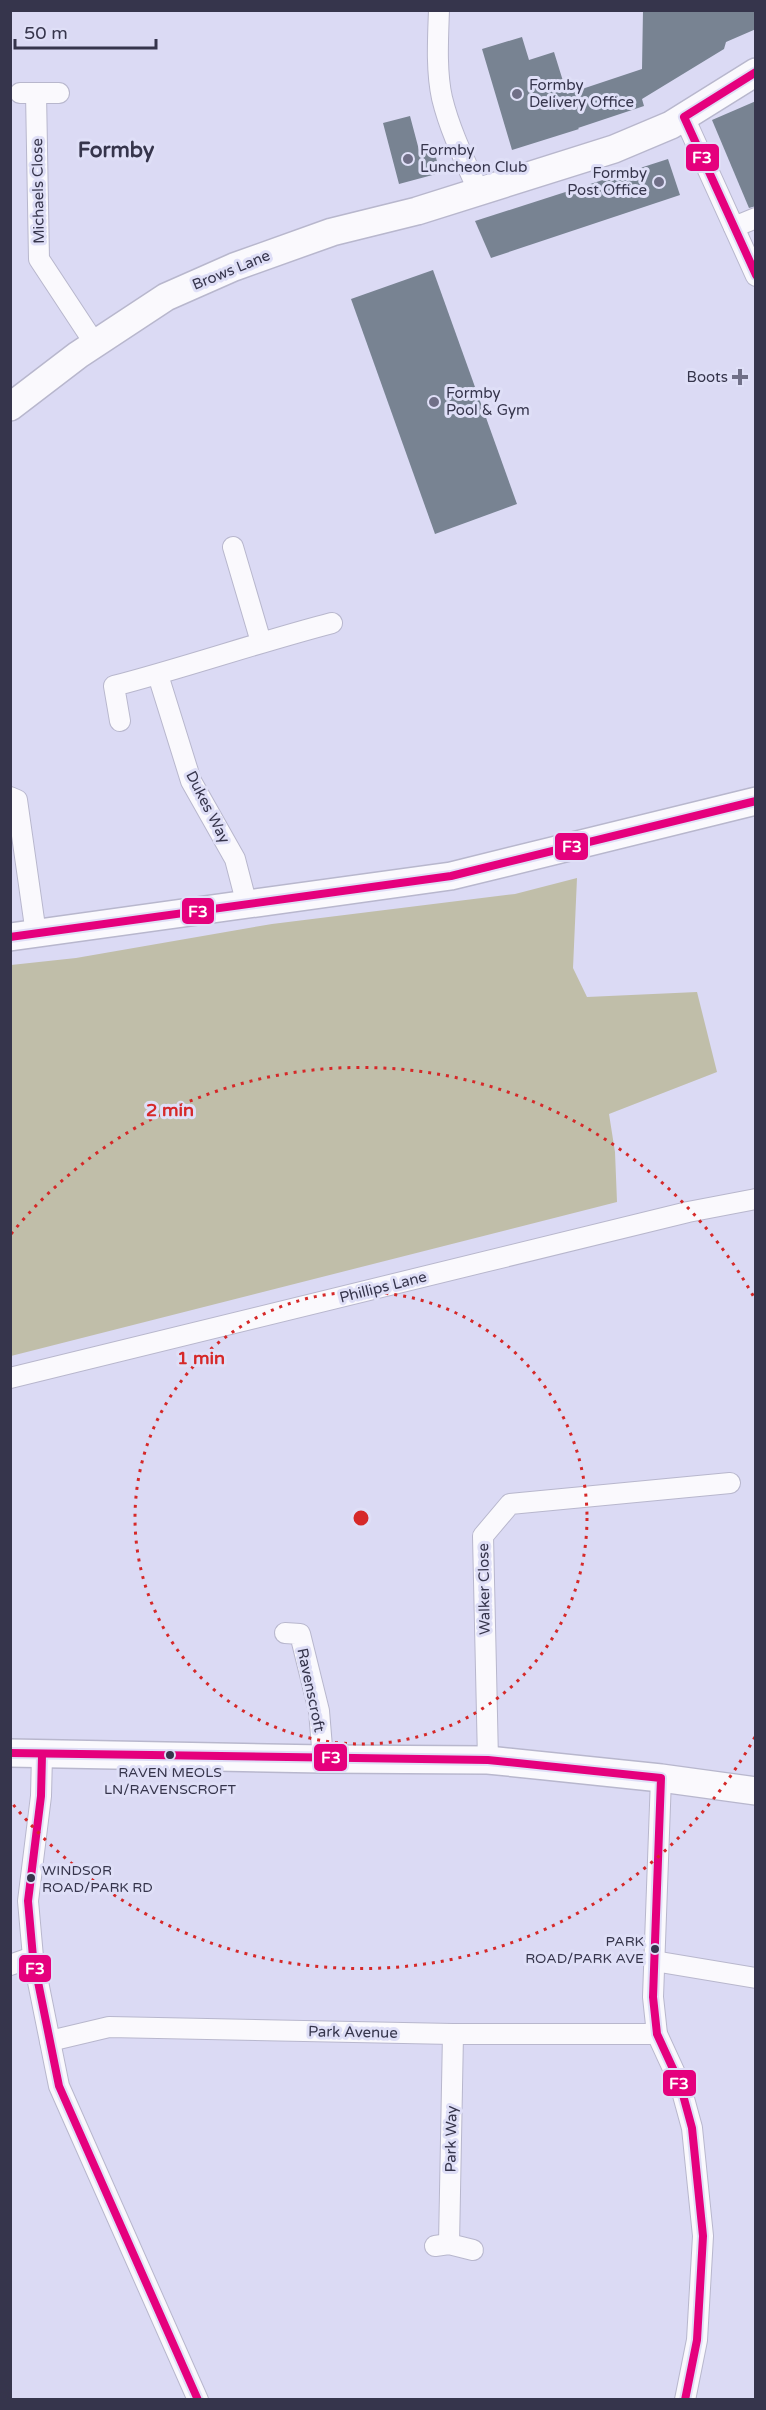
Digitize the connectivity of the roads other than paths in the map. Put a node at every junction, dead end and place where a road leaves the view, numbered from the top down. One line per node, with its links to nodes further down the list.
1 (439, 10): 5 (street)
2 (756, 72): 4 (street, Brows Lane)
3 (59, 93): 9 (street, Michaels Close)
4 (684, 117): 5 (street, Brows Lane); 7 (street)
5 (479, 192): 9 (street, Brows Lane)
6 (756, 218): 7 (street)
7 (734, 227): 8 (street)
8 (756, 276)
9 (94, 344): 10 (street, Brows Lane)
10 (10, 407)
11 (233, 547): 13 (street)
12 (332, 623): 13 (street)
13 (261, 642): 14 (street)
14 (158, 675): 15 (street); 18 (street, Dukes Way)
15 (120, 721)
16 (10, 797): 19 (street)
17 (756, 801): 18 (street)
18 (247, 905): 19 (street)
19 (23, 935)
20 (756, 1199): 21 (street, Phillips Lane)
21 (10, 1378)
22 (729, 1482): 27 (street, Walker Close)
23 (285, 1633): 26 (street, Ravenscroft)
24 (10, 1753): 25 (street)
25 (42, 1755): 26 (street); 30 (street)
26 (323, 1759): 27 (street)
27 (488, 1760): 28 (street)
28 (661, 1778): 29 (street); 31 (street)
29 (756, 1791)
30 (33, 1957): 32 (street); 36 (street)
31 (654, 1961): 33 (street); 35 (street)
32 (10, 1965)
33 (756, 1978)
34 (453, 2034): 35 (street, Park Avenue); 36 (street, Park Avenue); 37 (street, Park Way)
35 (657, 2034): 39 (street)
36 (50, 2041): 38 (street)
37 (473, 2250)
38 (198, 2400)
39 (686, 2400)

